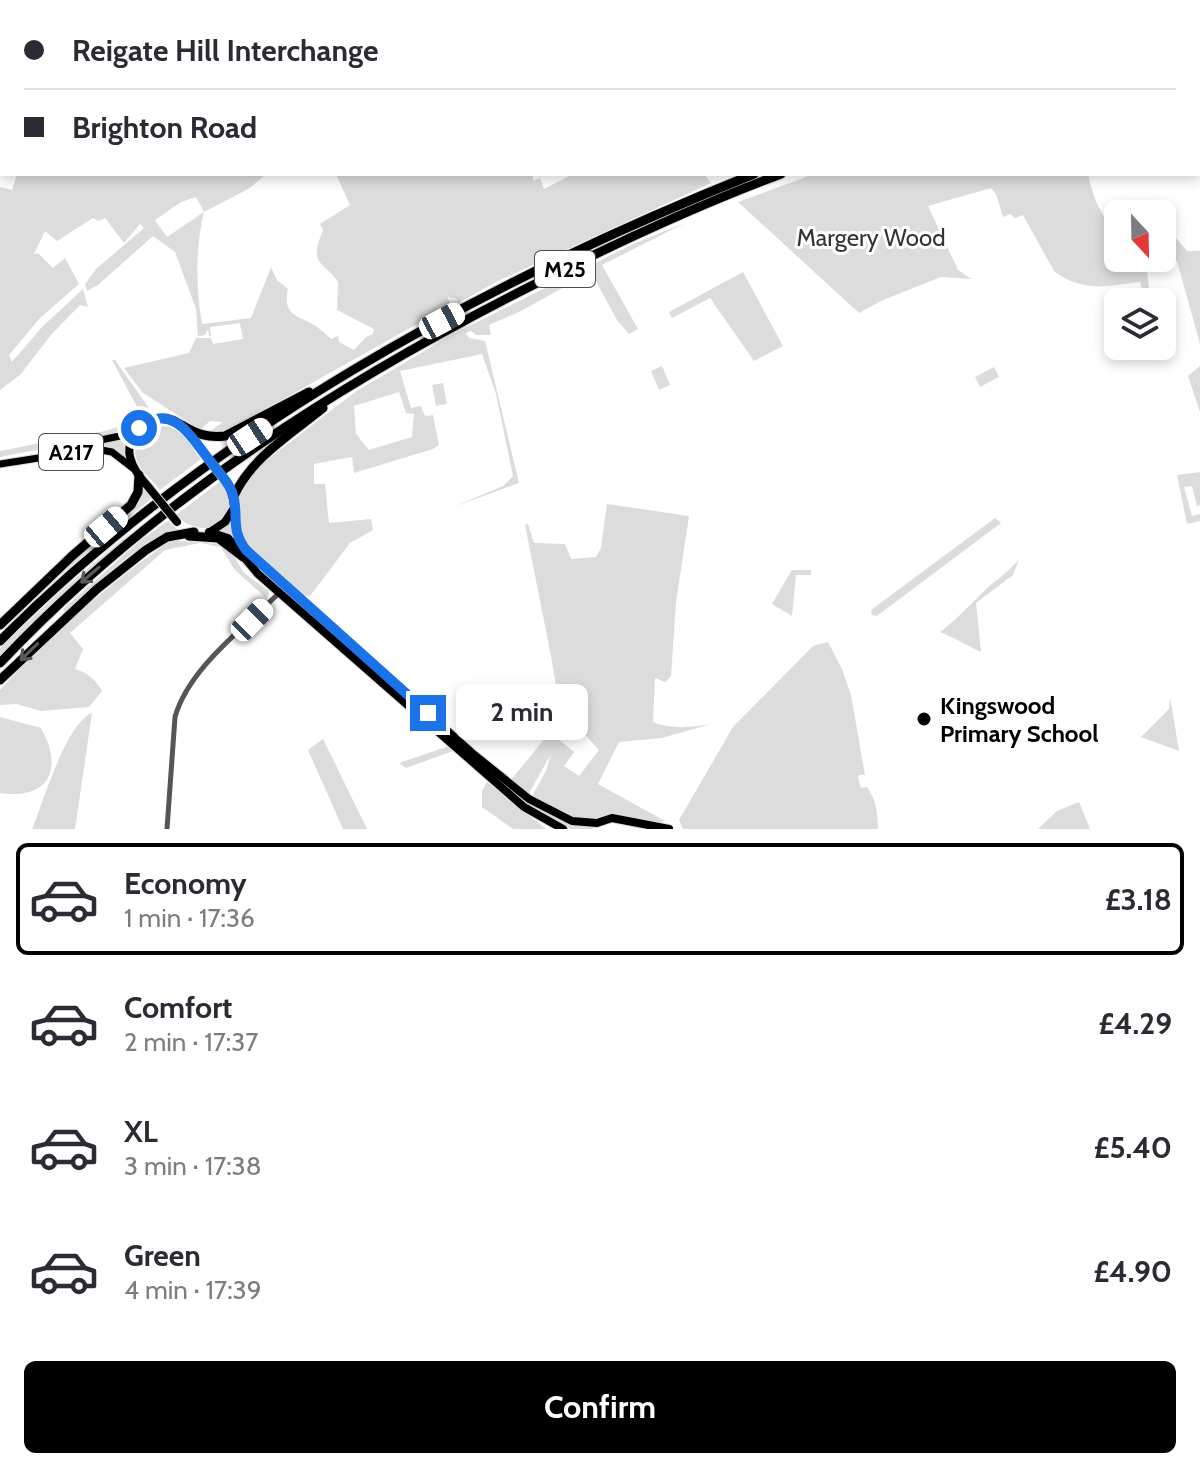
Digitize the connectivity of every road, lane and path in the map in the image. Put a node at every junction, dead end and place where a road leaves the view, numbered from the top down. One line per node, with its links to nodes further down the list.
1 (749, 176): 3 (highway, M25)
2 (776, 176): 3 (highway, M25)
3 (354, 377): 4 (highway, M25); 8 (highway, M25); 15 (highway, M25); 16 (highway, M25, one-way to 16)
4 (182, 425): 5 (highway); 8 (highway, bridge)
5 (139, 428): 6 (main road, A217); 7 (highway)
6 (0, 463): 7 (main road, A217)
7 (137, 473): 9 (highway, bridge); 14 (highway)
8 (234, 502): 10 (highway); 19 (highway)
9 (194, 532): 10 (highway); 11 (highway)
10 (209, 532): 12 (highway)
11 (177, 535): 12 (highway); 17 (highway, one-way to 17)
12 (243, 557): 13 (highway)
13 (280, 592): 20 (street); 21 (highway)
14 (0, 625)
15 (0, 641)
16 (0, 663)
17 (0, 680)
18 (615, 819): 19 (highway); 22 (highway); 23 (highway)
19 (596, 826)
20 (167, 829)
21 (563, 829)
22 (622, 829)
23 (669, 829)

